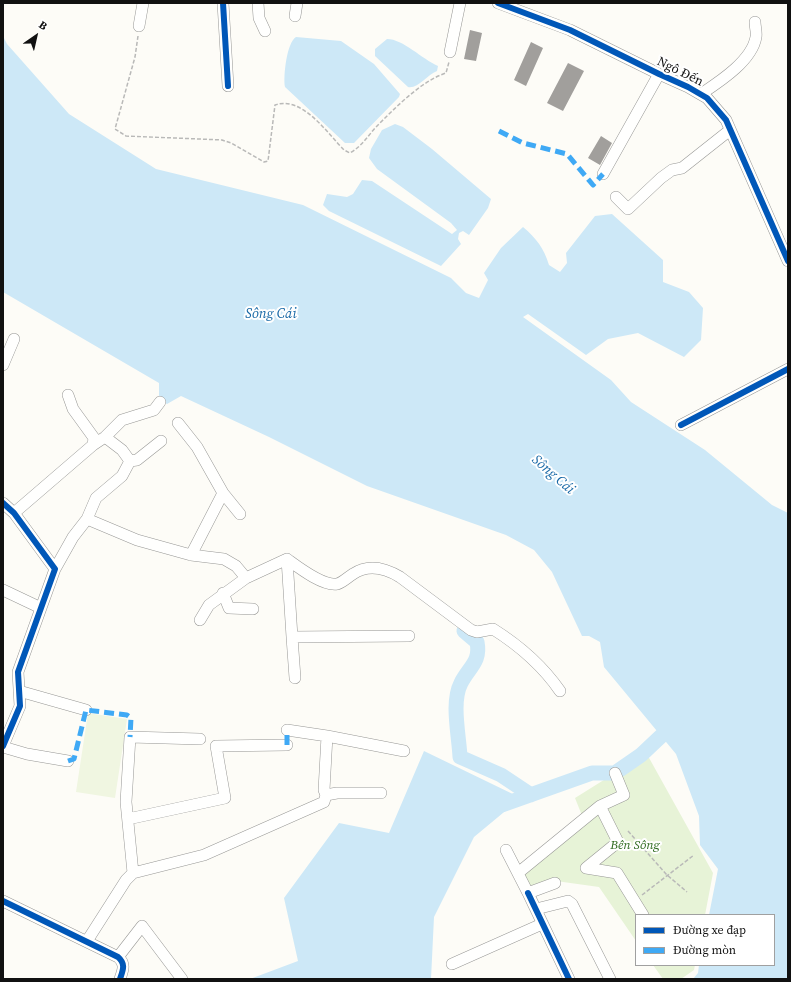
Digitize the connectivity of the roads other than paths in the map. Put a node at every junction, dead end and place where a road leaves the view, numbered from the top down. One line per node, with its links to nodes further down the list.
1 (143, 3): 9 (street)
2 (224, 3): 13 (street)
3 (258, 3): 10 (street)
4 (297, 3): 7 (street)
5 (460, 3): 11 (street)
6 (498, 3): 12 (street, Ngô Đến)
7 (295, 16)
8 (755, 22): 14 (street)
9 (139, 26)
10 (265, 31)
11 (450, 52)
12 (659, 74): 14 (street, Ngô Đến); 16 (street)
13 (228, 86)
14 (701, 94): 15 (street, Ngô Đến)
15 (730, 130): 17 (street); 18 (street, Ngô Đến)
16 (603, 174)
17 (616, 197)
18 (788, 261)
19 (14, 339): 20 (street)
20 (3, 366)
21 (788, 369): 25 (street)
22 (68, 395): 28 (street)
23 (160, 402): 26 (street)
24 (178, 423): 30 (street)
25 (681, 425)
26 (105, 437): 28 (street); 29 (street)
27 (161, 441): 29 (street)
28 (93, 446): 32 (street)
29 (130, 461): 34 (street)
30 (223, 494): 33 (street); 35 (street)
31 (3, 503): 32 (street)
32 (14, 514): 37 (street)
33 (240, 514)
34 (87, 519): 35 (street); 37 (street)
35 (192, 556): 38 (street)
36 (287, 559): 38 (street); 45 (street); 48 (street)
37 (56, 569): 41 (street)
38 (246, 578): 40 (street)
39 (3, 590): 41 (street)
40 (223, 593): 42 (street); 43 (street)
41 (41, 608): 47 (street)
42 (253, 609)
43 (200, 620)
44 (410, 636): 45 (street)
45 (292, 637): 46 (street)
46 (295, 678)
47 (19, 691): 49 (street); 54 (street)
48 (560, 691)
49 (86, 710)
50 (287, 730): 51 (street)
51 (327, 736): 55 (street); 59 (street)
52 (200, 740): 61 (street)
53 (287, 745): 61 (street)
54 (3, 746): 56 (street)
55 (404, 751)
56 (68, 761)
57 (615, 772): 60 (street)
58 (382, 793): 59 (street)
59 (326, 795): 63 (street)
60 (600, 806): 64 (street); 69 (street)
61 (128, 819): 63 (street)
62 (506, 850): 64 (street)
63 (133, 873): 71 (street)
64 (518, 873): 66 (street)
65 (555, 883): 66 (street)
66 (528, 893): 68 (street)
67 (3, 901): 71 (street)
68 (536, 909): 70 (street); 77 (street)
69 (642, 914)
70 (542, 924): 73 (street); 76 (street)
71 (87, 942): 72 (street)
72 (118, 957): 74 (street); 75 (street)
73 (452, 964)
74 (120, 979)
75 (182, 979)
76 (569, 979)
77 (610, 979)

